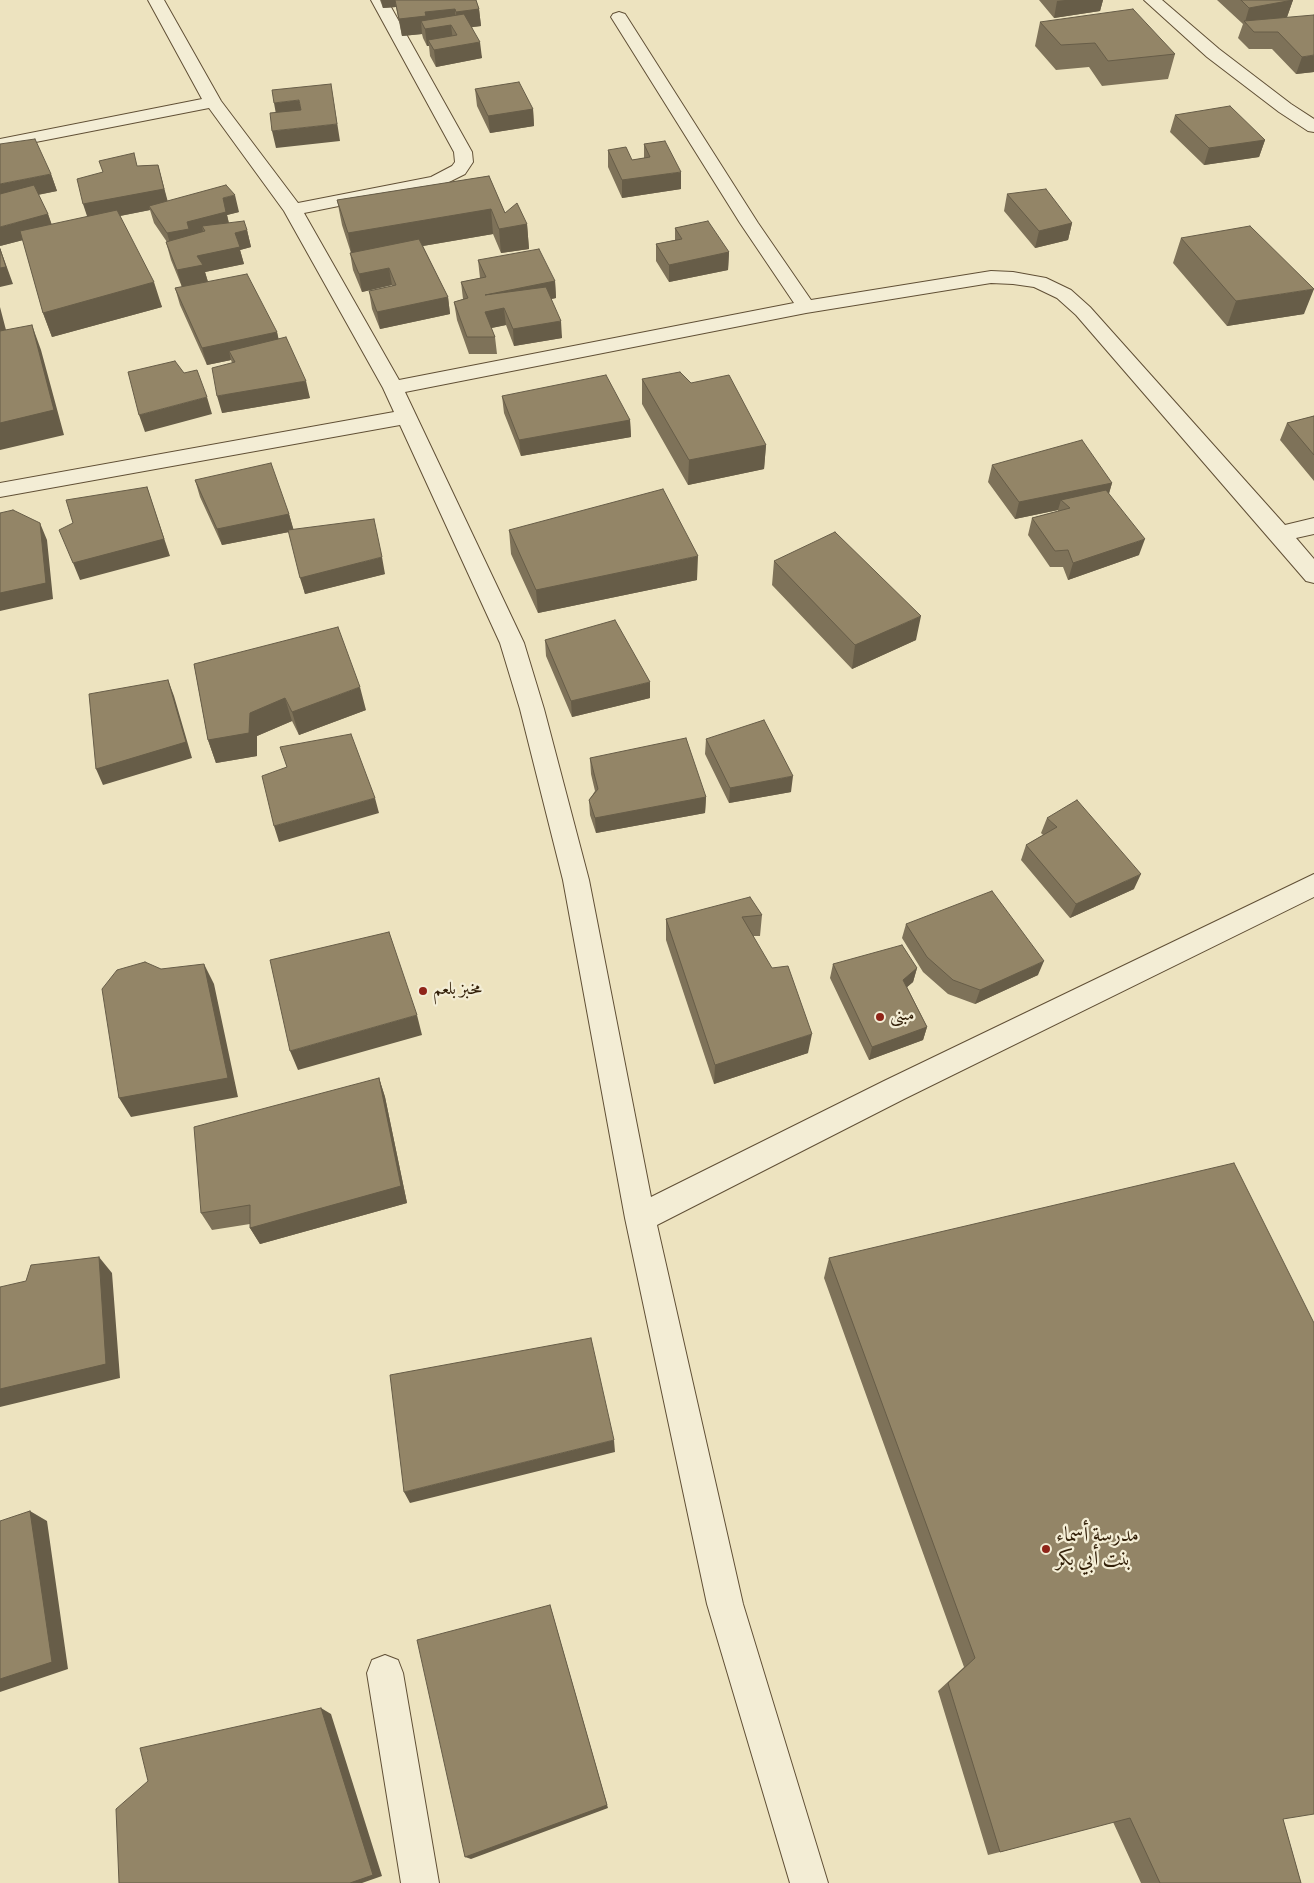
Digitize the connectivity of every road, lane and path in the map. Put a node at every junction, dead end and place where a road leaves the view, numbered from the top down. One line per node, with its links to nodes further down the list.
1 (156, 0): 5 (street)
2 (379, 0): 8 (street)
3 (1152, 0): 6 (street)
4 (619, 17): 9 (street)
5 (213, 102): 7 (street); 8 (street)
6 (1314, 127)
7 (0, 144)
8 (292, 210): 10 (street)
9 (806, 307): 10 (street); 14 (street)
10 (393, 388): 11 (street)
11 (406, 417): 12 (street); 17 (street)
12 (0, 490)
13 (1314, 526): 14 (street)
14 (1280, 534): 15 (street)
15 (1314, 576)
16 (1314, 885): 17 (street)
17 (640, 1218): 20 (street)
18 (385, 1673): 19 (street)
19 (420, 1883)
20 (809, 1883)

